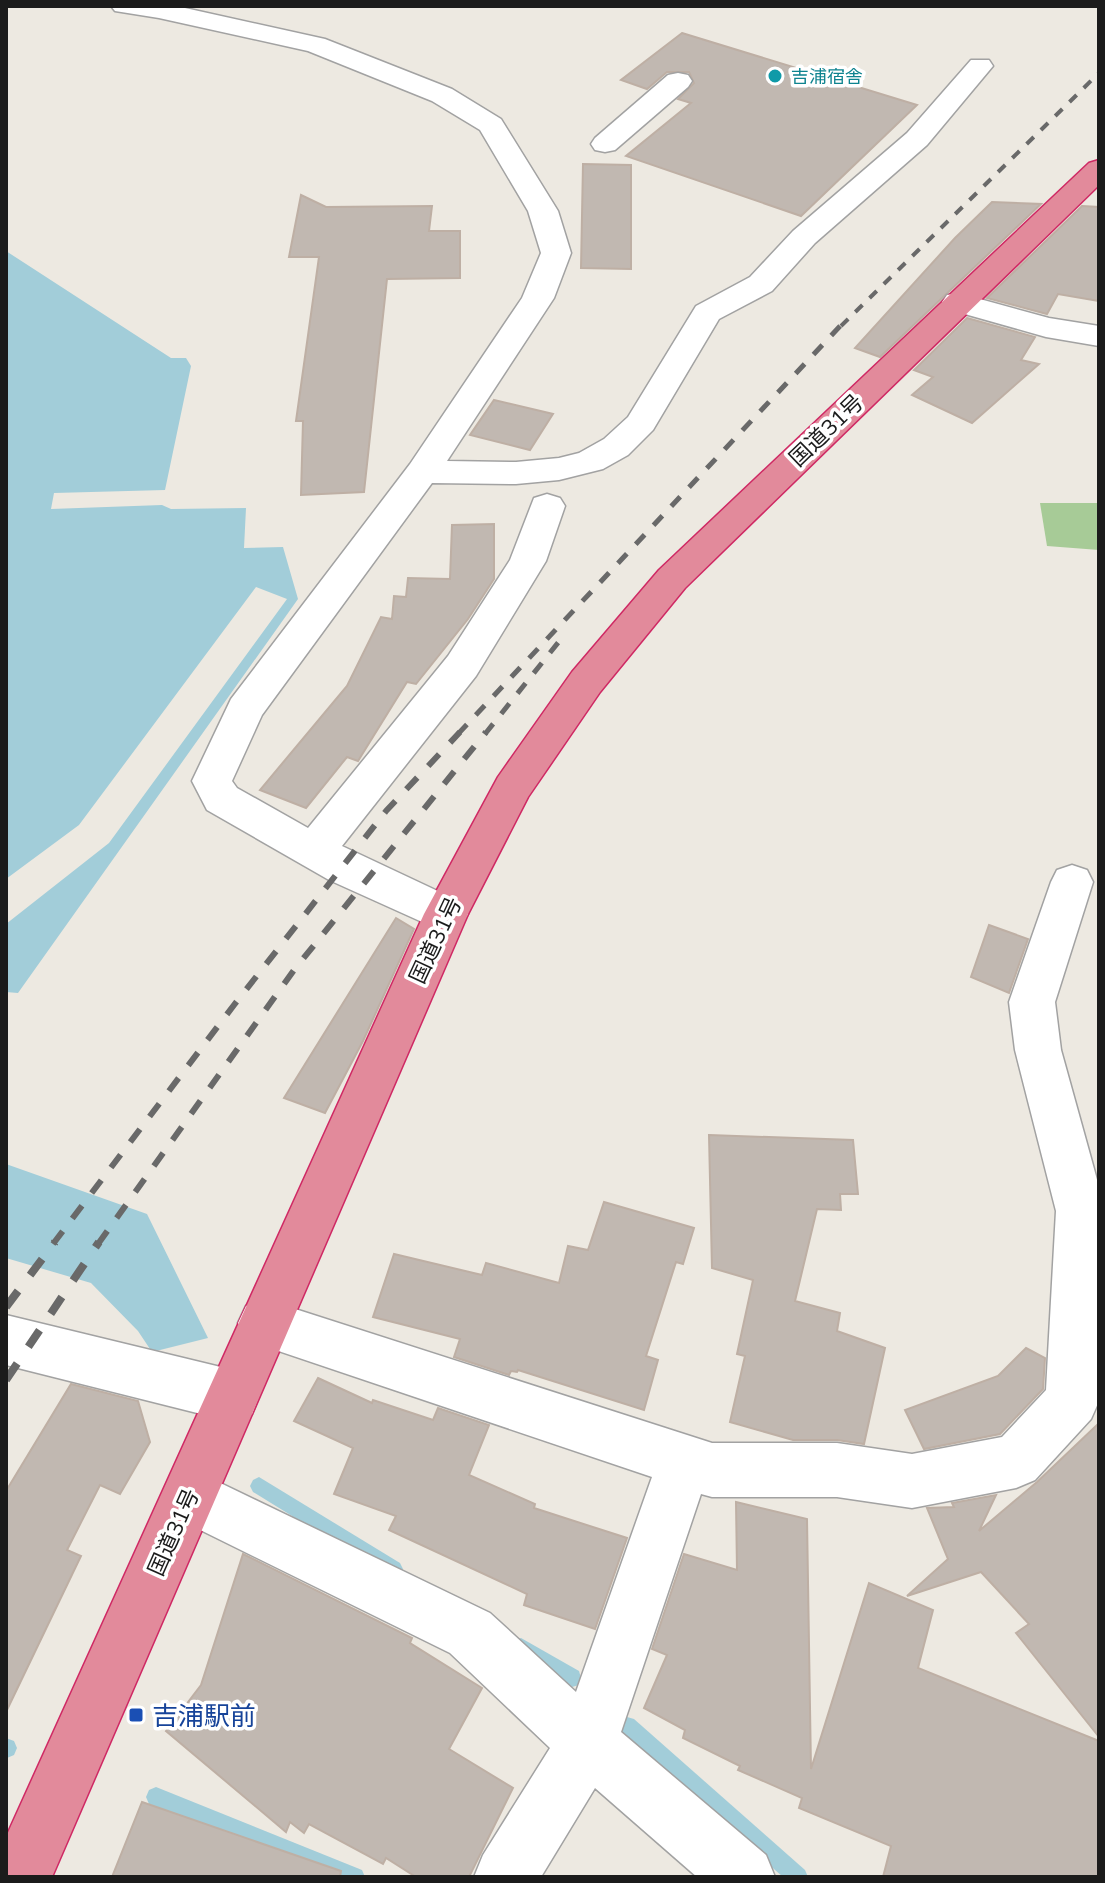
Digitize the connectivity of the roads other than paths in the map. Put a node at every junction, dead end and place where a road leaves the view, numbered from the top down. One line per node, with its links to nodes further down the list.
1 (124, 6): 8 (street)
2 (980, 66): 8 (street)
3 (678, 81): 4 (street)
4 (605, 144)
5 (1099, 169): 6 (highway, 国道31号)
6 (958, 302): 7 (street); 12 (highway, 国道31号)
7 (1099, 336)
8 (422, 472): 10 (street)
9 (547, 506): 10 (street)
10 (314, 851): 12 (street)
11 (1072, 882): 16 (street)
12 (446, 914): 13 (highway, 国道31号)
13 (264, 1323): 15 (highway, 国道31号); 16 (street)
14 (6, 1340): 15 (street)
15 (233, 1396): 17 (highway, 国道31号)
16 (685, 1460): 18 (street)
17 (189, 1496): 18 (street); 19 (highway, 国道31号)
18 (588, 1743): 20 (street); 21 (street)
19 (20, 1877)
20 (505, 1877)
21 (744, 1877)

